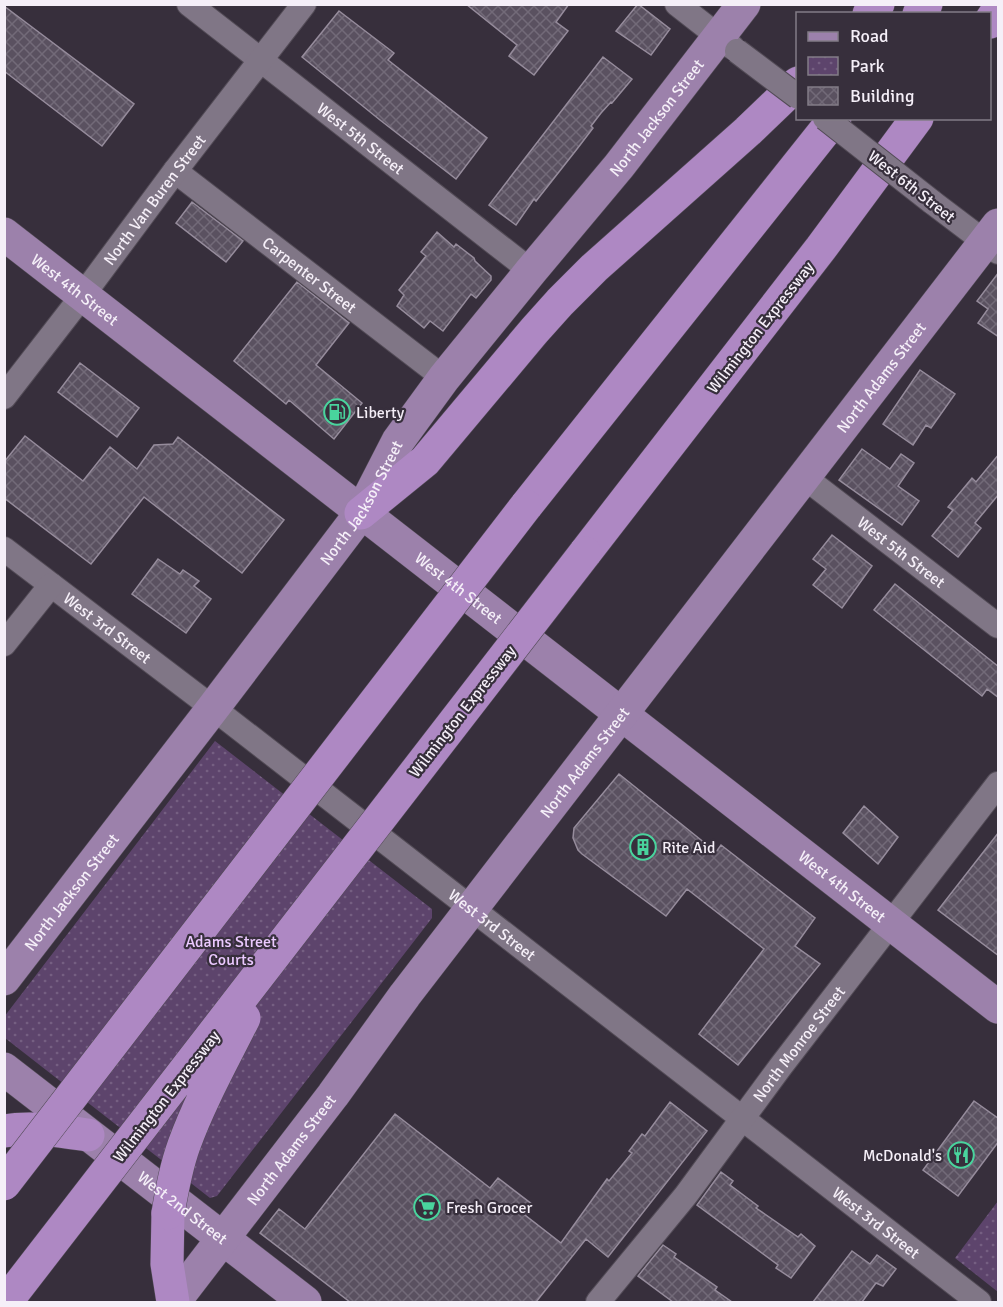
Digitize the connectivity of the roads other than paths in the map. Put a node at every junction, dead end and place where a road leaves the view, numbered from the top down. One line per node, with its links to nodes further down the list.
1 (189, 4): 6 (street, West 5th Street)
2 (304, 4): 6 (street, North Van Buren Street)
3 (677, 4): 5 (street)
4 (744, 4): 5 (main road, North Jackson Street)
5 (728, 44): 8 (street, bridge); 17 (main road, North Jackson Street)
6 (261, 61): 13 (street, North Van Buren Street); 17 (street, West 5th Street)
7 (796, 85): 22 (highway)
8 (796, 95)
9 (828, 120): 15 (street, West 6th Street, bridge)
10 (833, 120): 39 (highway, bridge)
11 (916, 120): 16 (highway, Wilmington Expressway)
12 (932, 120): 16 (highway)
13 (175, 171): 18 (street, North Van Buren Street); 19 (street, Carpenter Street)
14 (4, 234): 18 (main road, West 4th Street)
15 (994, 240): 21 (main road, North Adams Street)
16 (820, 248): 32 (highway, Wilmington Expressway, bridge)
17 (531, 271): 19 (main road, North Jackson Street)
18 (83, 295): 20 (street, North Van Buren Street); 22 (main road, West 4th Street)
19 (444, 378): 22 (main road, North Jackson Street)
20 (4, 397)
21 (804, 477): 25 (street, West 5th Street); 28 (main road, North Adams Street)
22 (361, 513): 27 (main road, North Jackson Street); 28 (main road, West 4th Street)
23 (4, 549): 24 (street, West 3rd Street)
24 (51, 585): 26 (street); 27 (street, West 3rd Street)
25 (999, 626)
26 (4, 644)
27 (213, 708): 30 (street, West 3rd Street); 33 (main road, North Jackson Street)
28 (621, 714): 30 (main road, North Adams Street); 31 (main road, West 4th Street)
29 (999, 784): 31 (street, North Monroe Street)
30 (472, 908): 36 (street, West 3rd Street); 40 (main road, North Adams Street)
31 (892, 924): 34 (main road, West 4th Street); 36 (street, North Monroe Street)
32 (278, 950): 41 (highway, Wilmington Expressway, bridge); 42 (highway, bridge)
33 (4, 979)
34 (999, 1007)
35 (4, 1069): 38 (main road, West 2nd Street)
36 (742, 1118): 44 (street, North Monroe Street); 45 (street, West 3rd Street)
37 (4, 1131): 38 (highway)
38 (88, 1135): 40 (main road, West 2nd Street)
39 (4, 1184)
40 (224, 1240): 42 (main road, North Adams Street); 43 (main road, West 2nd Street)
41 (6, 1302)
42 (174, 1302)
43 (305, 1302)
44 (598, 1302)
45 (979, 1302)

